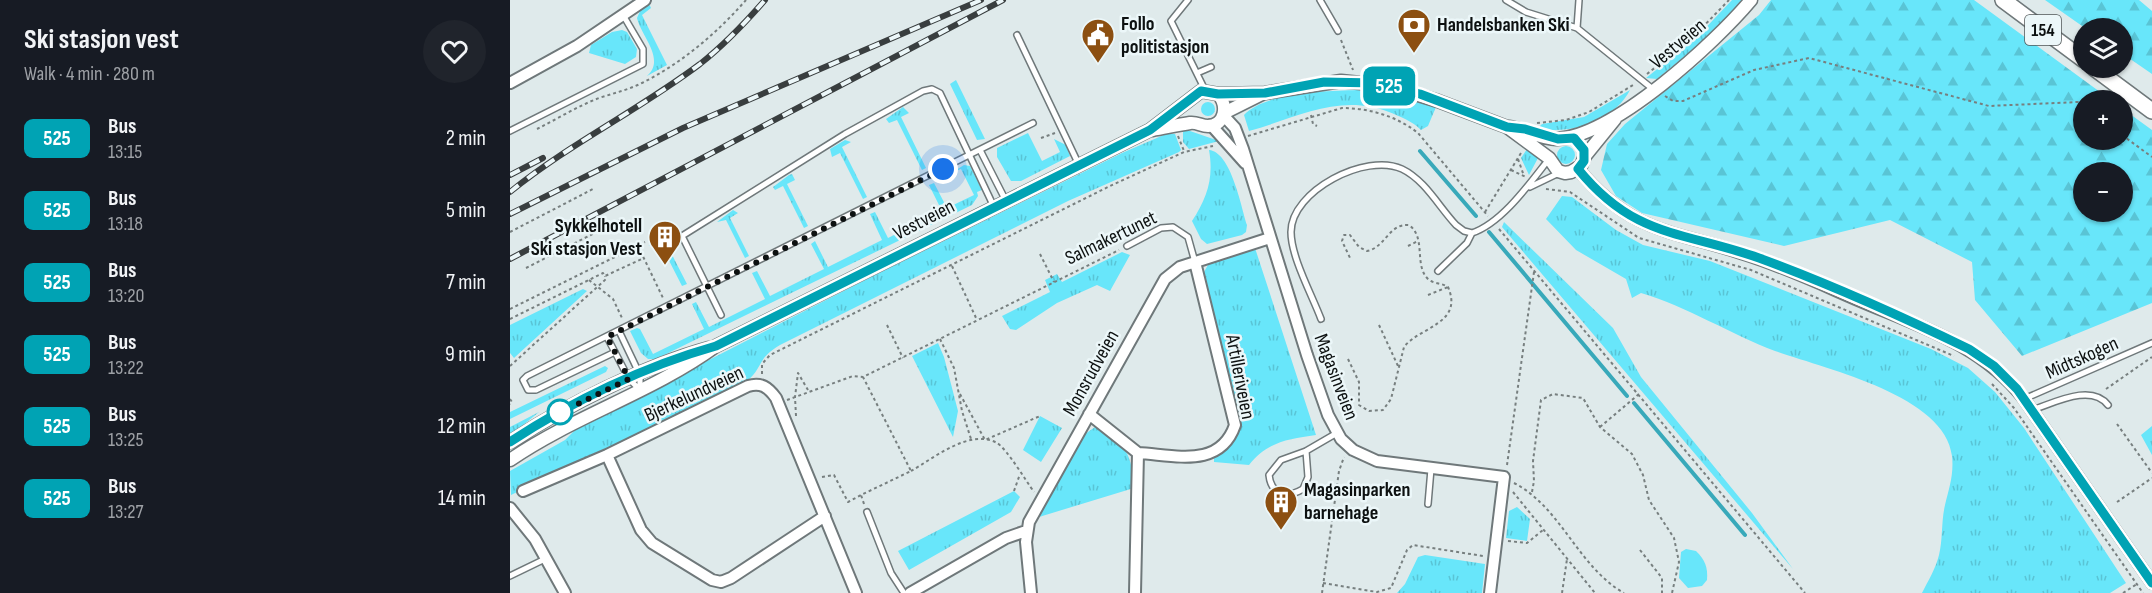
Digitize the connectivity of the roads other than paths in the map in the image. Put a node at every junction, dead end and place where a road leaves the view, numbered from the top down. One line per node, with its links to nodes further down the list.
1 (645, 0): 8 (street)
2 (1188, 0): 14 (lane)
3 (1320, 0): 10 (lane)
4 (1506, 0): 9 (lane, Vestveien)
5 (1579, 0): 9 (lane)
6 (1751, 0): 18 (street, Vestveien)
7 (2003, 0): 12 (main road, 154)
8 (623, 15): 16 (street); 29 (lane)
9 (1577, 28): 18 (lane, Vestveien)
10 (1338, 31)
11 (1017, 35): 37 (lane)
12 (2073, 52)
13 (1211, 67): 14 (lane)
14 (1197, 73): 17 (lane)
15 (2107, 78): 22 (main road)
16 (510, 83)
17 (1205, 90): 20 (street); 21 (street, Vestveien)
18 (1654, 90): 24 (street, Vestveien)
19 (1265, 93): 20 (street); 23 (street); 28 (street)
20 (1218, 94): 23 (street)
21 (1190, 102): 26 (street); 30 (street, Vestveien)
22 (2152, 111)
23 (1224, 114): 27 (street); 36 (street, Magasinveien)
24 (1615, 120): 31 (street, Vestveien); 34 (street, Vestveien)
25 (1033, 123): 32 (lane)
26 (1196, 123): 27 (street, Vestveien); 30 (street, Vestveien)
27 (1211, 126): 36 (street, Magasinveien)
28 (1507, 127): 31 (street); 35 (street)
29 (510, 130)
30 (1150, 130): 37 (street, Vestveien)
31 (1563, 138): 34 (street); 35 (street)
32 (980, 150): 33 (lane); 41 (lane)
33 (971, 155): 42 (lane); 48 (lane); 48 (lane)
34 (1585, 156): 38 (street, Vestveien)
35 (1549, 159): 39 (street); 40 (lane)
36 (1246, 164): 44 (street, Magasinveien)
37 (1079, 165): 41 (street, Vestveien)
38 (1578, 169): 39 (street); 58 (street)
39 (1562, 172): 40 (lane)
40 (1528, 188): 43 (lane)
41 (1006, 201): 42 (street, Vestveien)
42 (994, 207): 54 (street, Vestveien)
43 (1472, 233): 47 (lane); 50 (lane)
44 (1270, 238): 46 (street, Monsrudveien); 62 (street, Magasinveien)
45 (1127, 246): 46 (lane, Salmakertunet)
46 (1195, 262): 61 (street, Monsrudveien); 65 (street, Artilleriveien)
47 (1437, 271)
48 (708, 287): 49 (lane); 51 (lane)
49 (721, 315)
50 (1321, 319)
51 (619, 331): 52 (lane); 56 (lane)
52 (607, 337): 55 (lane); 55 (lane)
53 (2152, 343): 58 (lane, Midtskogen)
54 (716, 346): 56 (street, Vestveien); 57 (street, Vestveien)
55 (615, 352): 56 (lane)
56 (634, 377): 57 (lane); 57 (lane); 63 (street, Vestveien)
57 (640, 390): 67 (street, Vestveien)
58 (2024, 399): 60 (street)
59 (2108, 405): 60 (lane)
60 (2032, 410): 77 (street)
61 (1089, 414): 65 (street); 74 (street, Monsrudveien)
62 (1337, 433): 64 (lane); 68 (street, Magasinveien)
63 (510, 442)
64 (1306, 451): 64 (lane)
65 (1138, 453): 83 (street)
66 (607, 455): 69 (street, Bjerkelundveien); 73 (street); 73 (street, Bjerkelundveien)
67 (510, 460)
68 (1431, 469): 70 (lane); 84 (street, Magasinveien)
69 (523, 491)
70 (1428, 504)
71 (510, 508): 75 (street)
72 (867, 512): 80 (lane)
73 (825, 516): 79 (street, Bjerkelundveien)
74 (1026, 531): 81 (street); 82 (street, Monsrudveien)
75 (547, 558): 76 (lane); 78 (street)
76 (510, 576)
77 (2152, 583)
78 (565, 593)
79 (856, 593)
80 (904, 593)
81 (910, 593)
82 (1031, 593)
83 (1135, 593)
84 (1490, 593)

